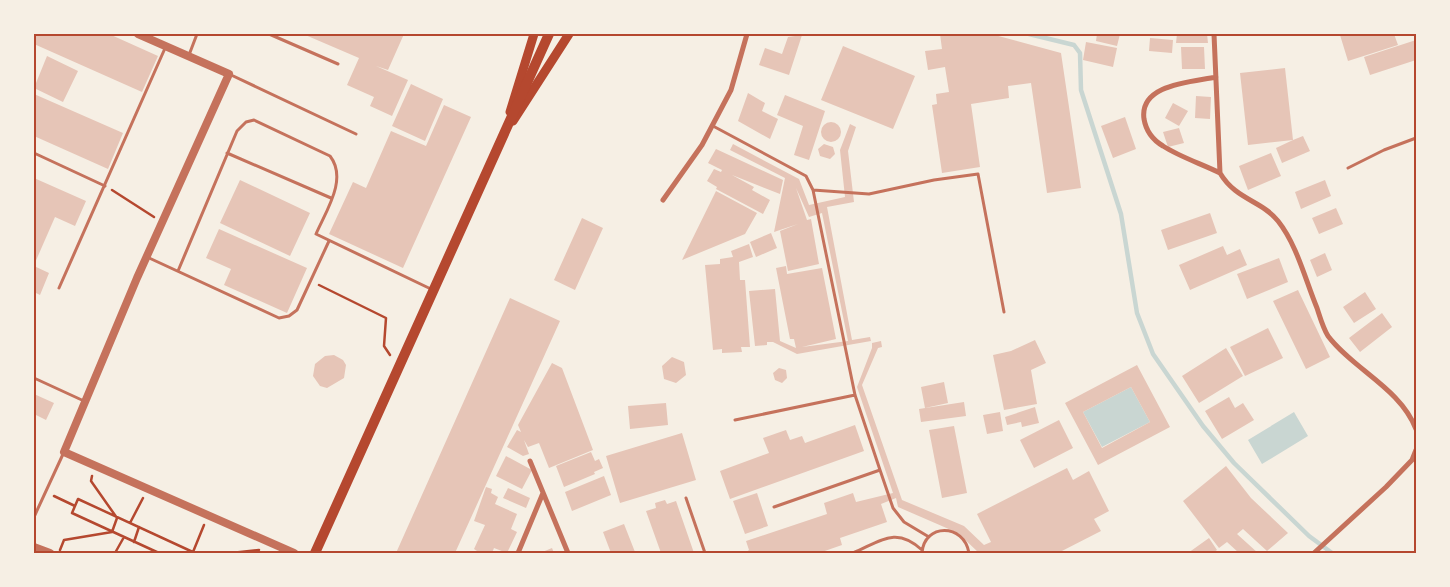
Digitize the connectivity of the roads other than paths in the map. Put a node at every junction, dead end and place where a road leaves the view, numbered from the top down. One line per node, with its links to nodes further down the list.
1 (138, 34): 9 (street)
2 (197, 34): 10 (lane)
3 (269, 34): 11 (lane)
4 (534, 34): 17 (main road)
5 (549, 34): 17 (highway)
6 (569, 34): 17 (main road)
7 (748, 34): 14 (street)
8 (1214, 34): 13 (street)
9 (166, 46): 10 (street); 22 (lane)
10 (188, 56): 12 (street)
11 (338, 64)
12 (229, 74): 15 (lane); 27 (street)
13 (1216, 77): 21 (street); 21 (street)
14 (713, 126): 23 (lane); 25 (street)
15 (356, 134)
16 (1416, 138): 20 (lane)
17 (501, 141): 30 (highway)
18 (34, 153): 22 (lane)
19 (227, 154): 24 (lane); 24 (lane); 28 (lane)
20 (1348, 168)
21 (1220, 173): 36 (street)
22 (105, 186): 29 (lane)
23 (813, 190): 31 (lane); 33 (lane)
24 (331, 198): 26 (lane)
25 (663, 200)
26 (329, 241): 28 (lane); 30 (lane)
27 (147, 256): 28 (lane); 34 (street)
28 (178, 271)
29 (59, 288)
30 (433, 290): 50 (highway)
31 (1004, 312)
32 (34, 378): 34 (lane)
33 (855, 395): 35 (lane); 40 (lane)
34 (85, 401): 38 (street)
35 (735, 420)
36 (1416, 429)
37 (1416, 450): 56 (street)
38 (64, 452): 44 (lane); 49 (street)
39 (530, 461): 41 (street)
40 (880, 470): 43 (lane); 45 (lane)
41 (543, 493): 51 (street); 52 (street)
42 (686, 498): 53 (lane)
43 (774, 507)
44 (34, 517)
45 (929, 537): 47 (lane); 55 (lane)
46 (34, 547): 48 (street)
47 (922, 552): 54 (lane)
48 (50, 553)
49 (294, 553)
50 (315, 553)
51 (518, 553)
52 (568, 553)
53 (705, 553)
54 (853, 553)
55 (969, 553)
56 (1314, 553)

